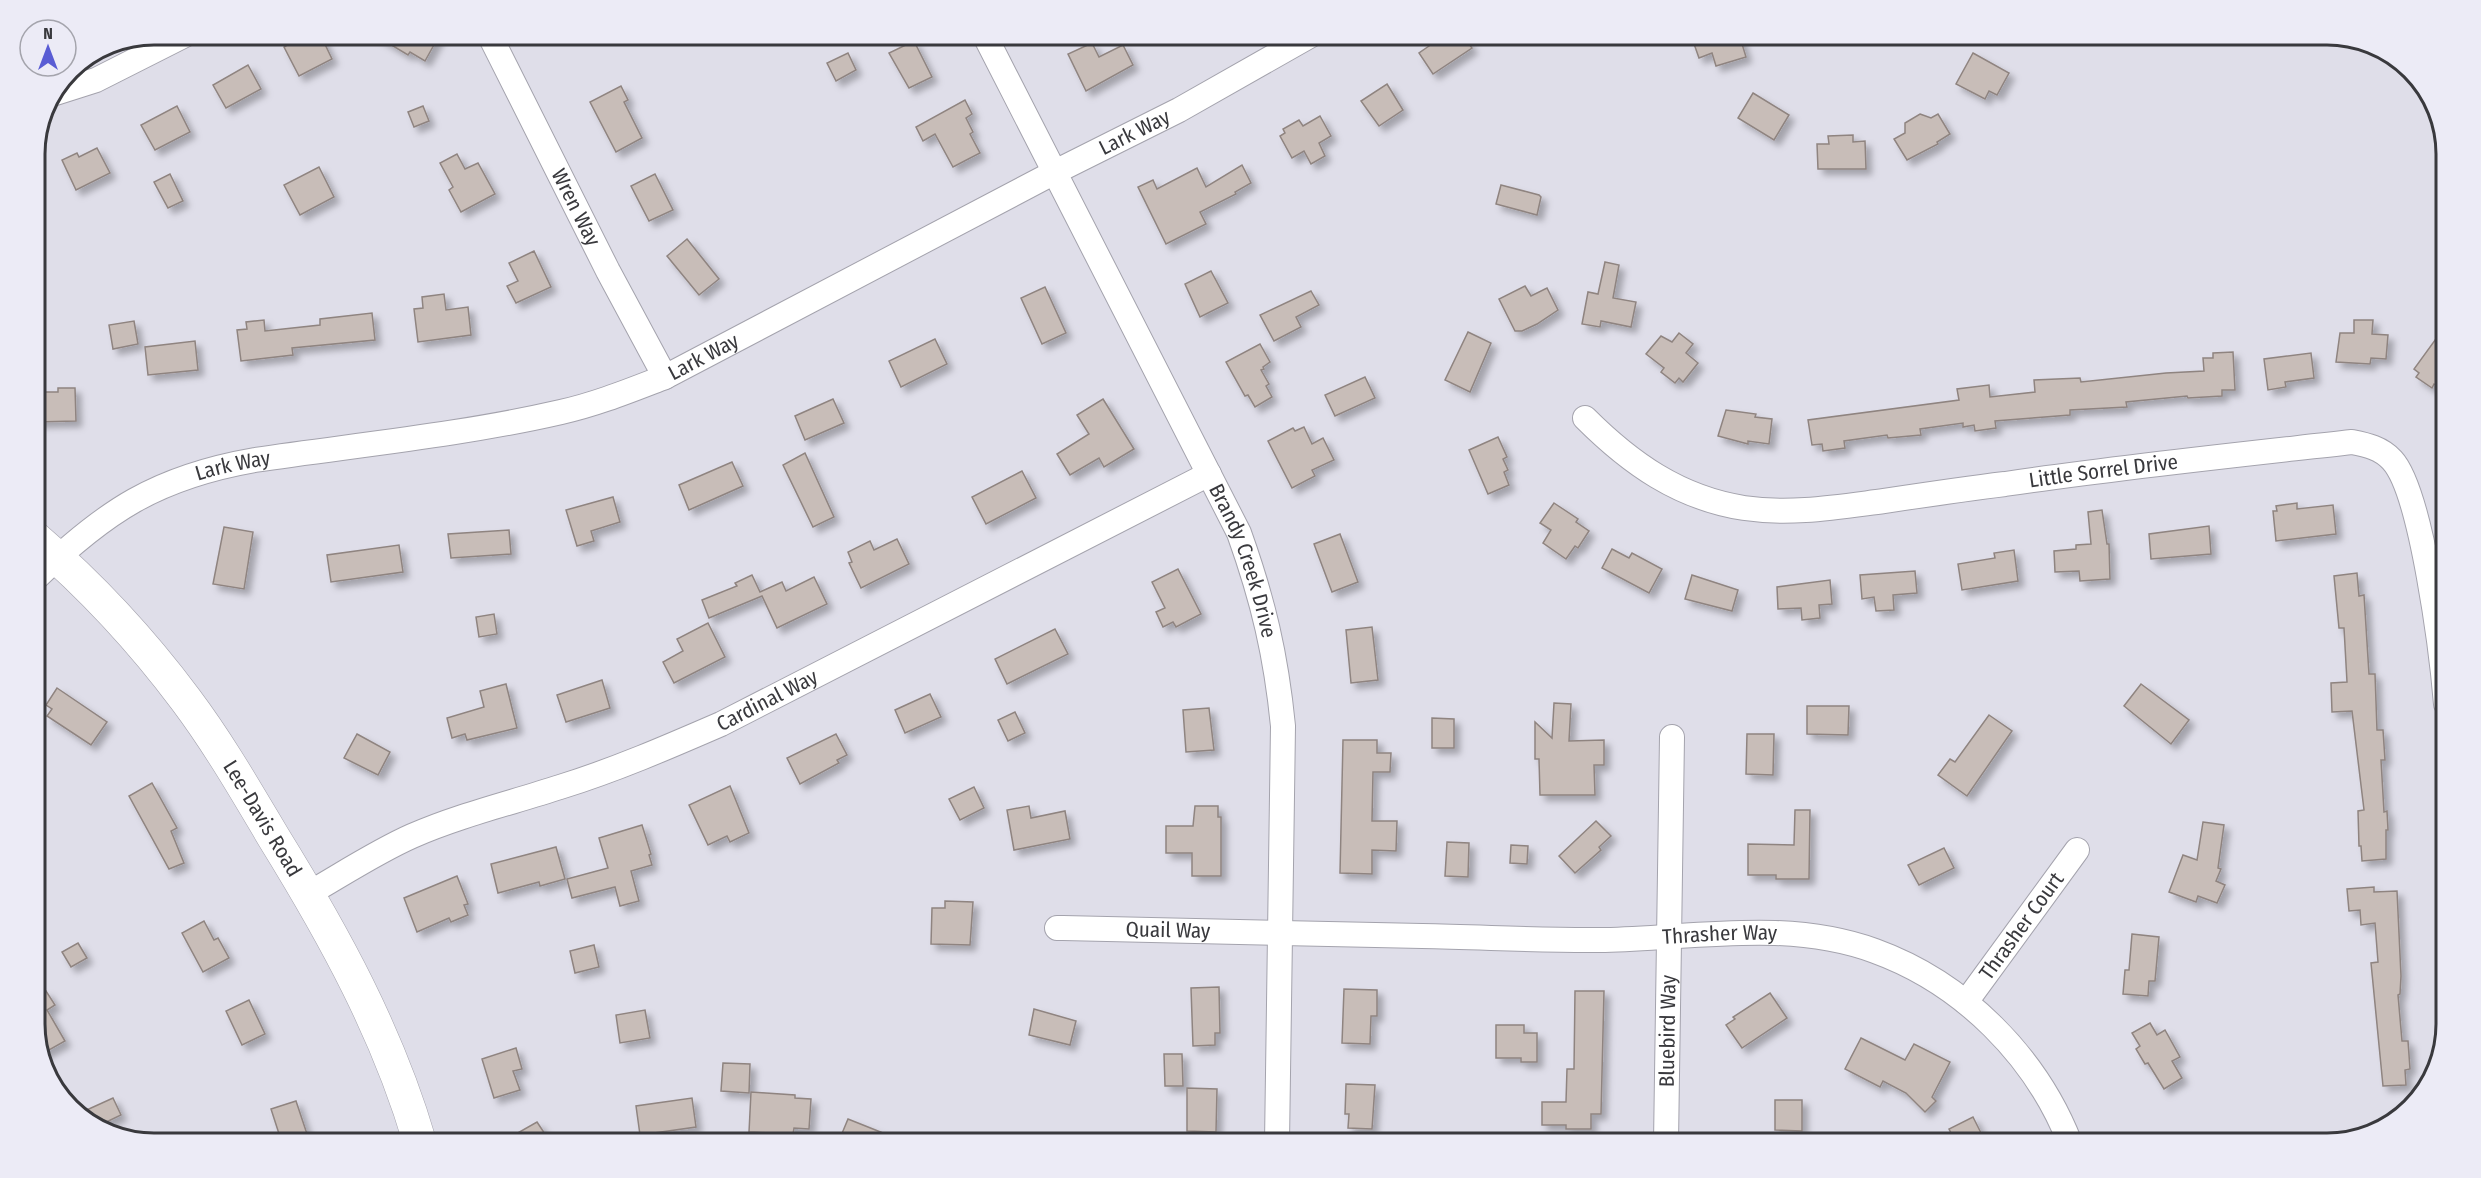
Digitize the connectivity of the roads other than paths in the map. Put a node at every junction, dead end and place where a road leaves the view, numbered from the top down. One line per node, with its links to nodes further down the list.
1 (165, 45): 5 (street)
2 (494, 45): 7 (street, Wren Way)
3 (990, 45): 6 (street, Brandy Creek Drive)
4 (1294, 45): 6 (street, Lark Way)
5 (66, 90)
6 (1055, 172): 7 (street, Lark Way); 9 (street, Brandy Creek Drive)
7 (664, 377): 10 (street, Lark Way)
8 (1585, 418): 12 (street, Little Sorrel Drive)
9 (1209, 474): 15 (street, Cardinal Way); 17 (street, Brandy Creek Drive)
10 (45, 556)
11 (45, 560): 15 (main road, Lee-Davis Road)
12 (2436, 630)
13 (1672, 737): 18 (street, Bluebird Way)
14 (2077, 850): 19 (street, Thrasher Court)
15 (309, 894): 20 (main road, Lee-Davis Road)
16 (1057, 928): 17 (street, Quail Way)
17 (1280, 933): 18 (street, Thrasher Way); 21 (street, Brandy Creek Drive)
18 (1670, 937): 19 (street, Thrasher Way); 22 (street, Bluebird Way)
19 (1966, 1002): 23 (street, Thrasher Way)
20 (416, 1133)
21 (1277, 1133)
22 (1666, 1133)
23 (2065, 1133)

